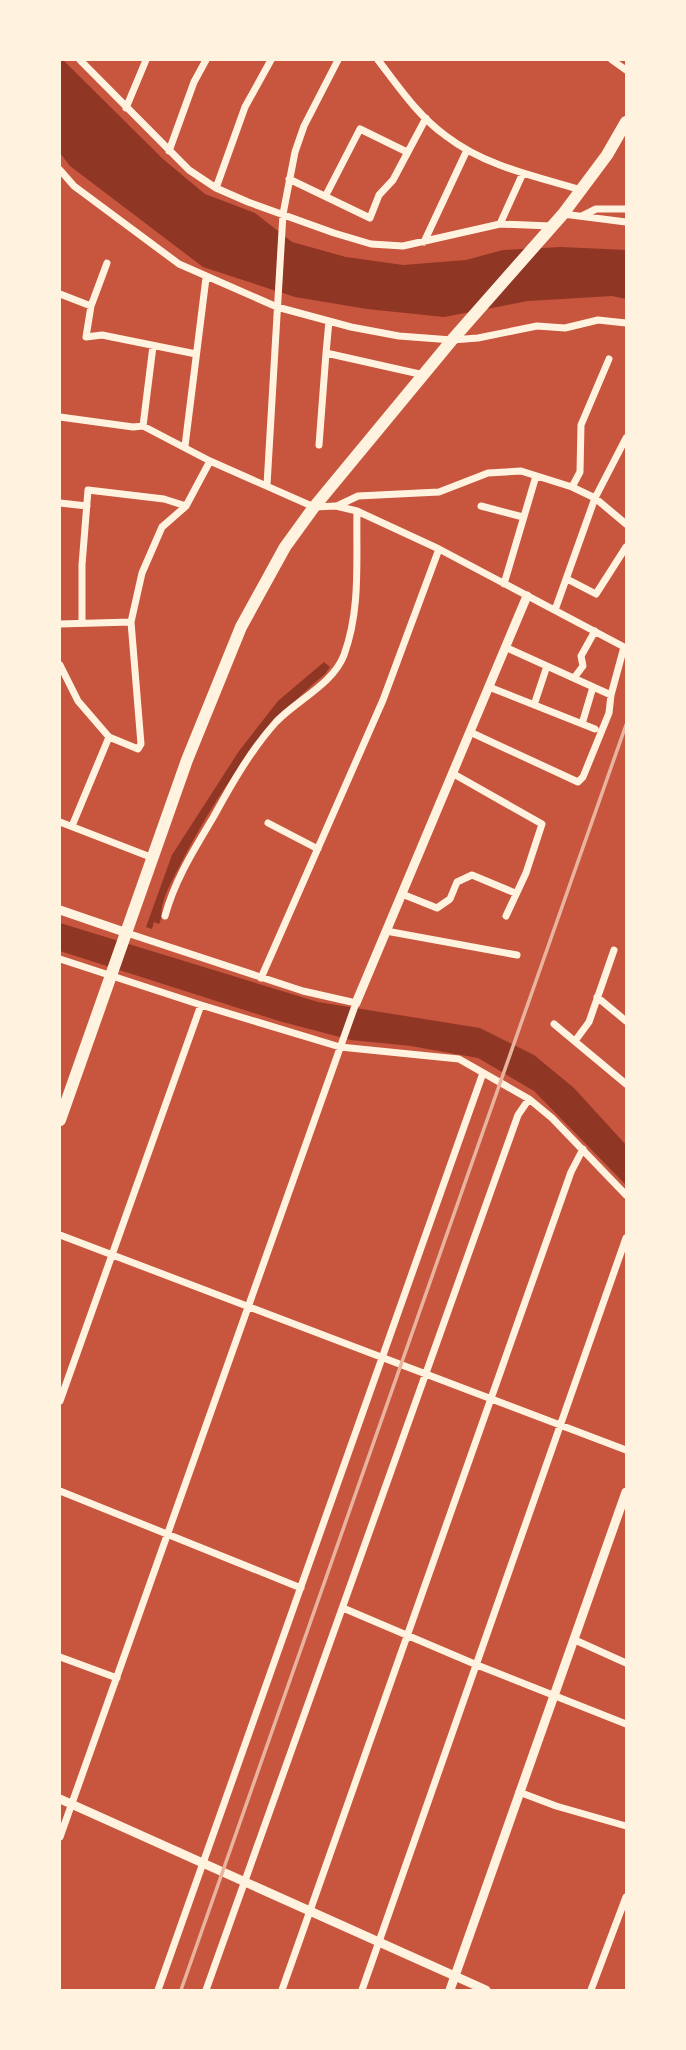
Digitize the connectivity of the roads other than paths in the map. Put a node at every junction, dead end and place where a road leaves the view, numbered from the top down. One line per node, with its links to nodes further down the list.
1 (146, 60): 9 (street)
2 (206, 60): 13 (street)
3 (271, 60): 18 (street)
4 (338, 60): 17 (street)
5 (378, 60): 10 (street)
6 (612, 60): 8 (street)
7 (84, 61): 9 (street)
8 (626, 70)
9 (126, 108): 13 (street)
10 (426, 118): 12 (street); 14 (street)
11 (626, 122): 19 (highway)
12 (467, 150): 16 (street); 28 (street)
13 (169, 151): 18 (street)
14 (407, 152): 20 (street); 20 (street)
15 (60, 170): 30 (street)
16 (523, 173): 19 (street); 26 (street)
17 (289, 179): 20 (street); 22 (street)
18 (216, 188): 22 (street)
19 (581, 191): 23 (highway)
20 (327, 195)
21 (626, 209): 24 (street)
22 (283, 214): 28 (street); 33 (street)
23 (563, 214): 24 (street); 27 (highway)
24 (581, 216): 25 (street)
25 (626, 222)
26 (500, 224): 27 (street); 28 (street)
27 (551, 226): 36 (highway)
28 (424, 243)
29 (107, 263): 32 (street)
30 (206, 278): 33 (street); 39 (street)
31 (60, 294): 32 (street)
32 (91, 306): 37 (street)
33 (277, 307): 34 (street); 49 (street)
34 (329, 321): 36 (street); 38 (street)
35 (626, 323): 36 (street)
36 (452, 340): 41 (highway)
37 (153, 345): 39 (street); 43 (street)
38 (326, 353): 41 (street); 45 (street)
39 (196, 354): 46 (street)
40 (609, 359): 50 (street)
41 (424, 375): 57 (highway)
42 (60, 417): 43 (street)
43 (143, 426): 46 (street)
44 (626, 438): 51 (street)
45 (319, 445)
46 (185, 446): 47 (street)
47 (210, 461): 49 (street); 54 (street)
48 (536, 476): 50 (street); 55 (street); 59 (street)
49 (267, 485): 57 (street)
50 (572, 487): 51 (street)
51 (594, 498): 60 (street); 63 (street)
52 (60, 503): 53 (street)
53 (87, 506): 54 (street); 68 (street)
54 (186, 506): 67 (street)
55 (337, 506): 57 (street); 58 (street)
56 (481, 506): 59 (street)
57 (314, 507): 89 (highway)
58 (358, 511): 62 (street); 93 (street)
59 (523, 517): 64 (street)
60 (626, 524)
61 (626, 547): 63 (street)
62 (439, 549): 64 (street); 88 (street)
63 (566, 579): 66 (street)
64 (504, 584): 65 (street)
65 (527, 596): 66 (street); 71 (street)
66 (555, 610): 70 (street)
67 (131, 622): 68 (street); 83 (street)
68 (82, 623): 69 (street)
69 (60, 624)
70 (595, 631): 72 (street); 75 (street)
71 (505, 647): 74 (street); 76 (street)
72 (625, 648): 78 (street)
73 (60, 665): 83 (street)
74 (547, 666): 75 (street); 79 (street)
75 (574, 678): 77 (street)
76 (489, 687): 79 (street); 82 (street)
77 (593, 687): 78 (street); 80 (street)
78 (611, 695): 82 (street)
79 (534, 705): 80 (street)
80 (582, 724): 81 (street)
81 (595, 729)
82 (470, 732): 84 (street)
83 (109, 737): 87 (street)
84 (453, 773): 90 (street); 91 (street)
85 (60, 821): 87 (street)
86 (268, 822): 88 (street)
87 (72, 826): 89 (street)
88 (318, 849): 101 (street)
89 (153, 858): 96 (highway)
90 (515, 893): 91 (street); 94 (street)
91 (402, 894): 95 (street)
92 (60, 910): 96 (street)
93 (165, 916)
94 (506, 916)
95 (386, 931): 98 (street); 103 (street)
96 (127, 933): 100 (highway); 101 (street)
97 (614, 950): 102 (street)
98 (517, 955)
99 (60, 959): 100 (street)
100 (112, 976): 104 (street); 112 (highway)
101 (261, 978): 103 (street)
102 (597, 997): 105 (street); 107 (street)
103 (356, 1003): 108 (street)
104 (201, 1005): 108 (street); 117 (street)
105 (626, 1021)
106 (554, 1024): 107 (street)
107 (575, 1041): 110 (street)
108 (340, 1047): 109 (street); 118 (street)
109 (483, 1073): 111 (street); 119 (street)
110 (626, 1084)
111 (529, 1098): 113 (street); 120 (street)
112 (60, 1121)
113 (583, 1149): 114 (street); 121 (street)
114 (626, 1195)
115 (60, 1235): 117 (street)
116 (626, 1238): 123 (street)
117 (111, 1254): 118 (street); 122 (street)
118 (248, 1306): 119 (street); 127 (street)
119 (383, 1358): 120 (street); 128 (street)
120 (426, 1374): 121 (street); 129 (street)
121 (493, 1397): 123 (street); 130 (street)
122 (60, 1401)
123 (559, 1425): 124 (street); 134 (street)
124 (626, 1450)
125 (60, 1491): 127 (street)
126 (626, 1492): 131 (street)
127 (168, 1536): 128 (street); 135 (street)
128 (301, 1588): 143 (street)
129 (343, 1608): 130 (street); 144 (street)
130 (407, 1634): 134 (street); 146 (street)
131 (575, 1640): 133 (street); 136 (street)
132 (60, 1657): 135 (street)
133 (626, 1663)
134 (477, 1665): 136 (street); 147 (street)
135 (117, 1678): 140 (street)
136 (555, 1695): 137 (street); 138 (street)
137 (626, 1724)
138 (519, 1792): 141 (street); 148 (street)
139 (60, 1799): 140 (street)
140 (71, 1804): 142 (street); 143 (street)
141 (626, 1826)
142 (60, 1837)
143 (204, 1862): 144 (street); 149 (street)
144 (244, 1881): 146 (street); 150 (street)
145 (626, 1896): 155 (street)
146 (310, 1911): 147 (street); 151 (street)
147 (379, 1942): 148 (street); 152 (street)
148 (454, 1977): 153 (street); 154 (street)
149 (158, 1990)
150 (206, 1990)
151 (282, 1990)
152 (362, 1990)
153 (450, 1990)
154 (486, 1990)
155 (592, 1990)

